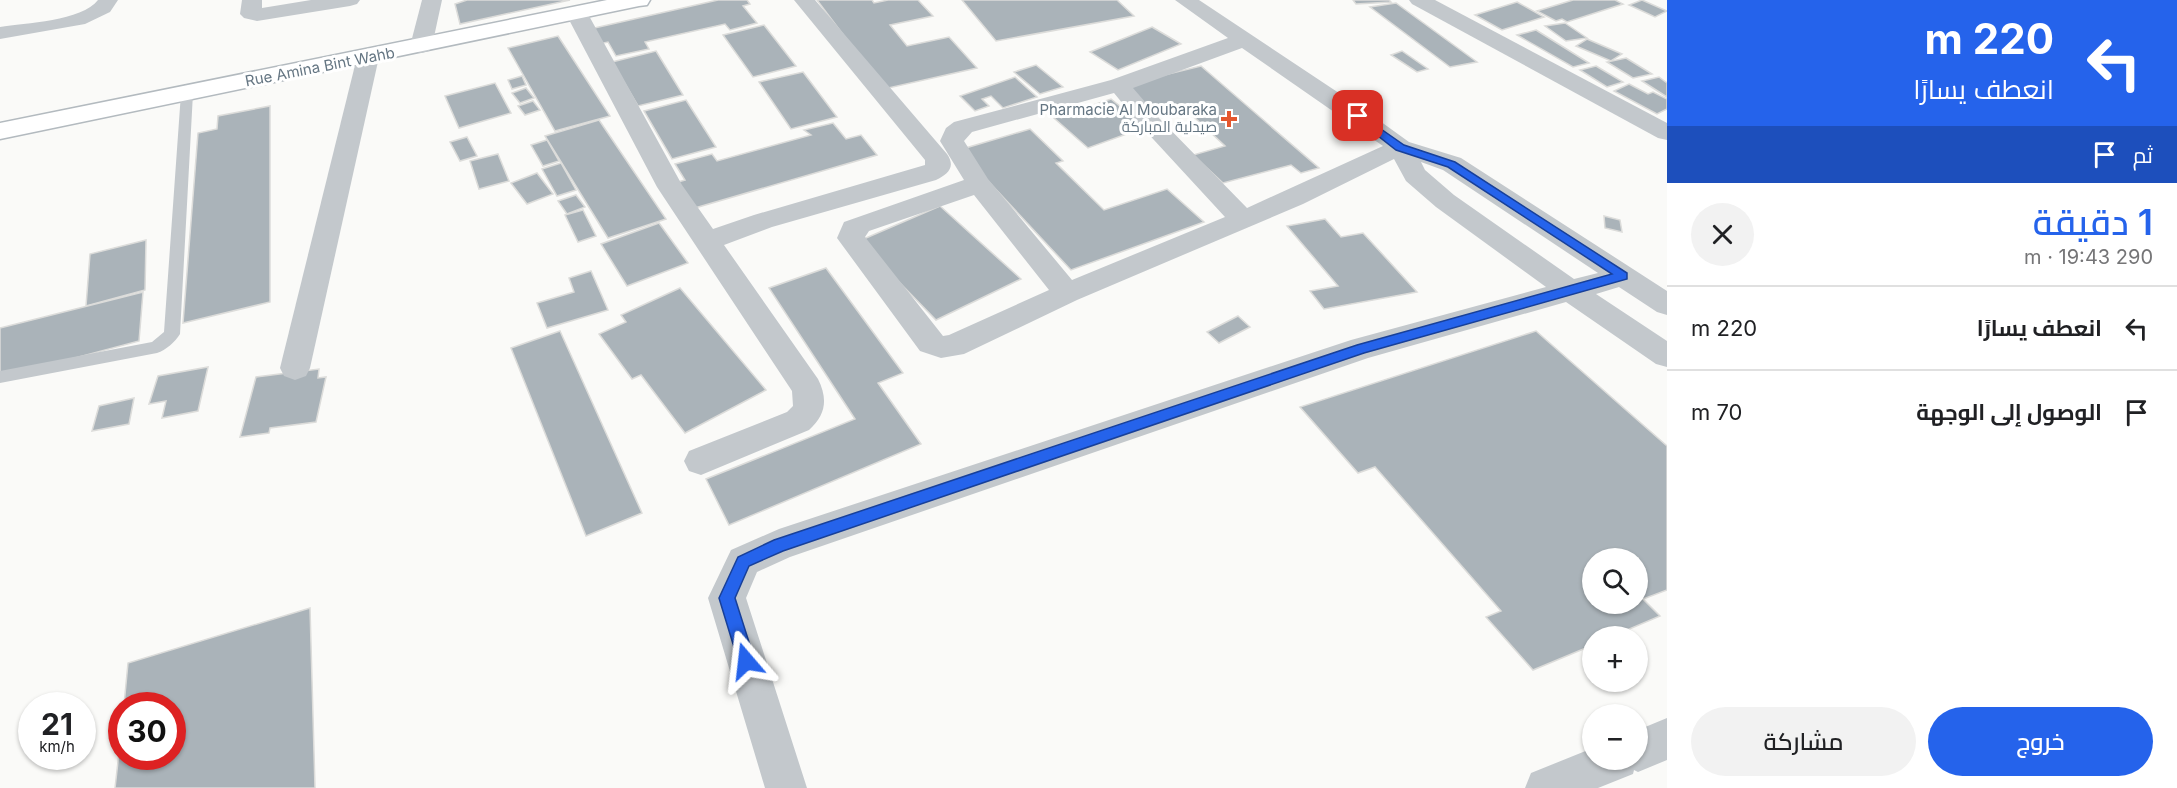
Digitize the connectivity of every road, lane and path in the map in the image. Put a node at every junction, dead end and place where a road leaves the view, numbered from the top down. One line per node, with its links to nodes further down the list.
1 (252, 0): 2 (street)
2 (350, 0)
3 (432, 0): 12 (street)
4 (639, 0): 9 (main road, Rue Amina Bint Wahb)
5 (804, 0): 21 (street)
6 (1185, 0): 11 (street)
7 (1419, 0): 17 (street)
8 (103, 6): 10 (street)
9 (577, 14): 12 (main road, Rue Amina Bint Wahb); 21 (street)
10 (0, 33)
11 (1243, 40): 14 (street); 18 (street)
12 (421, 46): 13 (main road, Rue Amina Bint Wahb)
13 (368, 57): 15 (main road, Rue Amina Bint Wahb); 27 (street)
14 (1119, 84): 19 (street); 20 (street)
15 (187, 93): 16 (main road, Rue Amina Bint Wahb); 28 (lane)
16 (0, 131)
17 (1667, 133)
18 (1400, 147): 20 (street); 22 (street); 23 (street)
19 (979, 184): 24 (street); 24 (street)
20 (1243, 220): 24 (street)
21 (707, 241): 29 (street)
22 (1623, 276): 23 (street); 25 (street)
23 (1568, 290): 26 (street); 33 (street)
24 (1067, 293)
25 (1667, 305)
26 (1667, 356)
27 (295, 368)
28 (0, 377)
29 (701, 461)
30 (1667, 739): 31 (street)
31 (1648, 747)
32 (1591, 770): 34 (street)
33 (786, 788)
34 (1546, 788)

